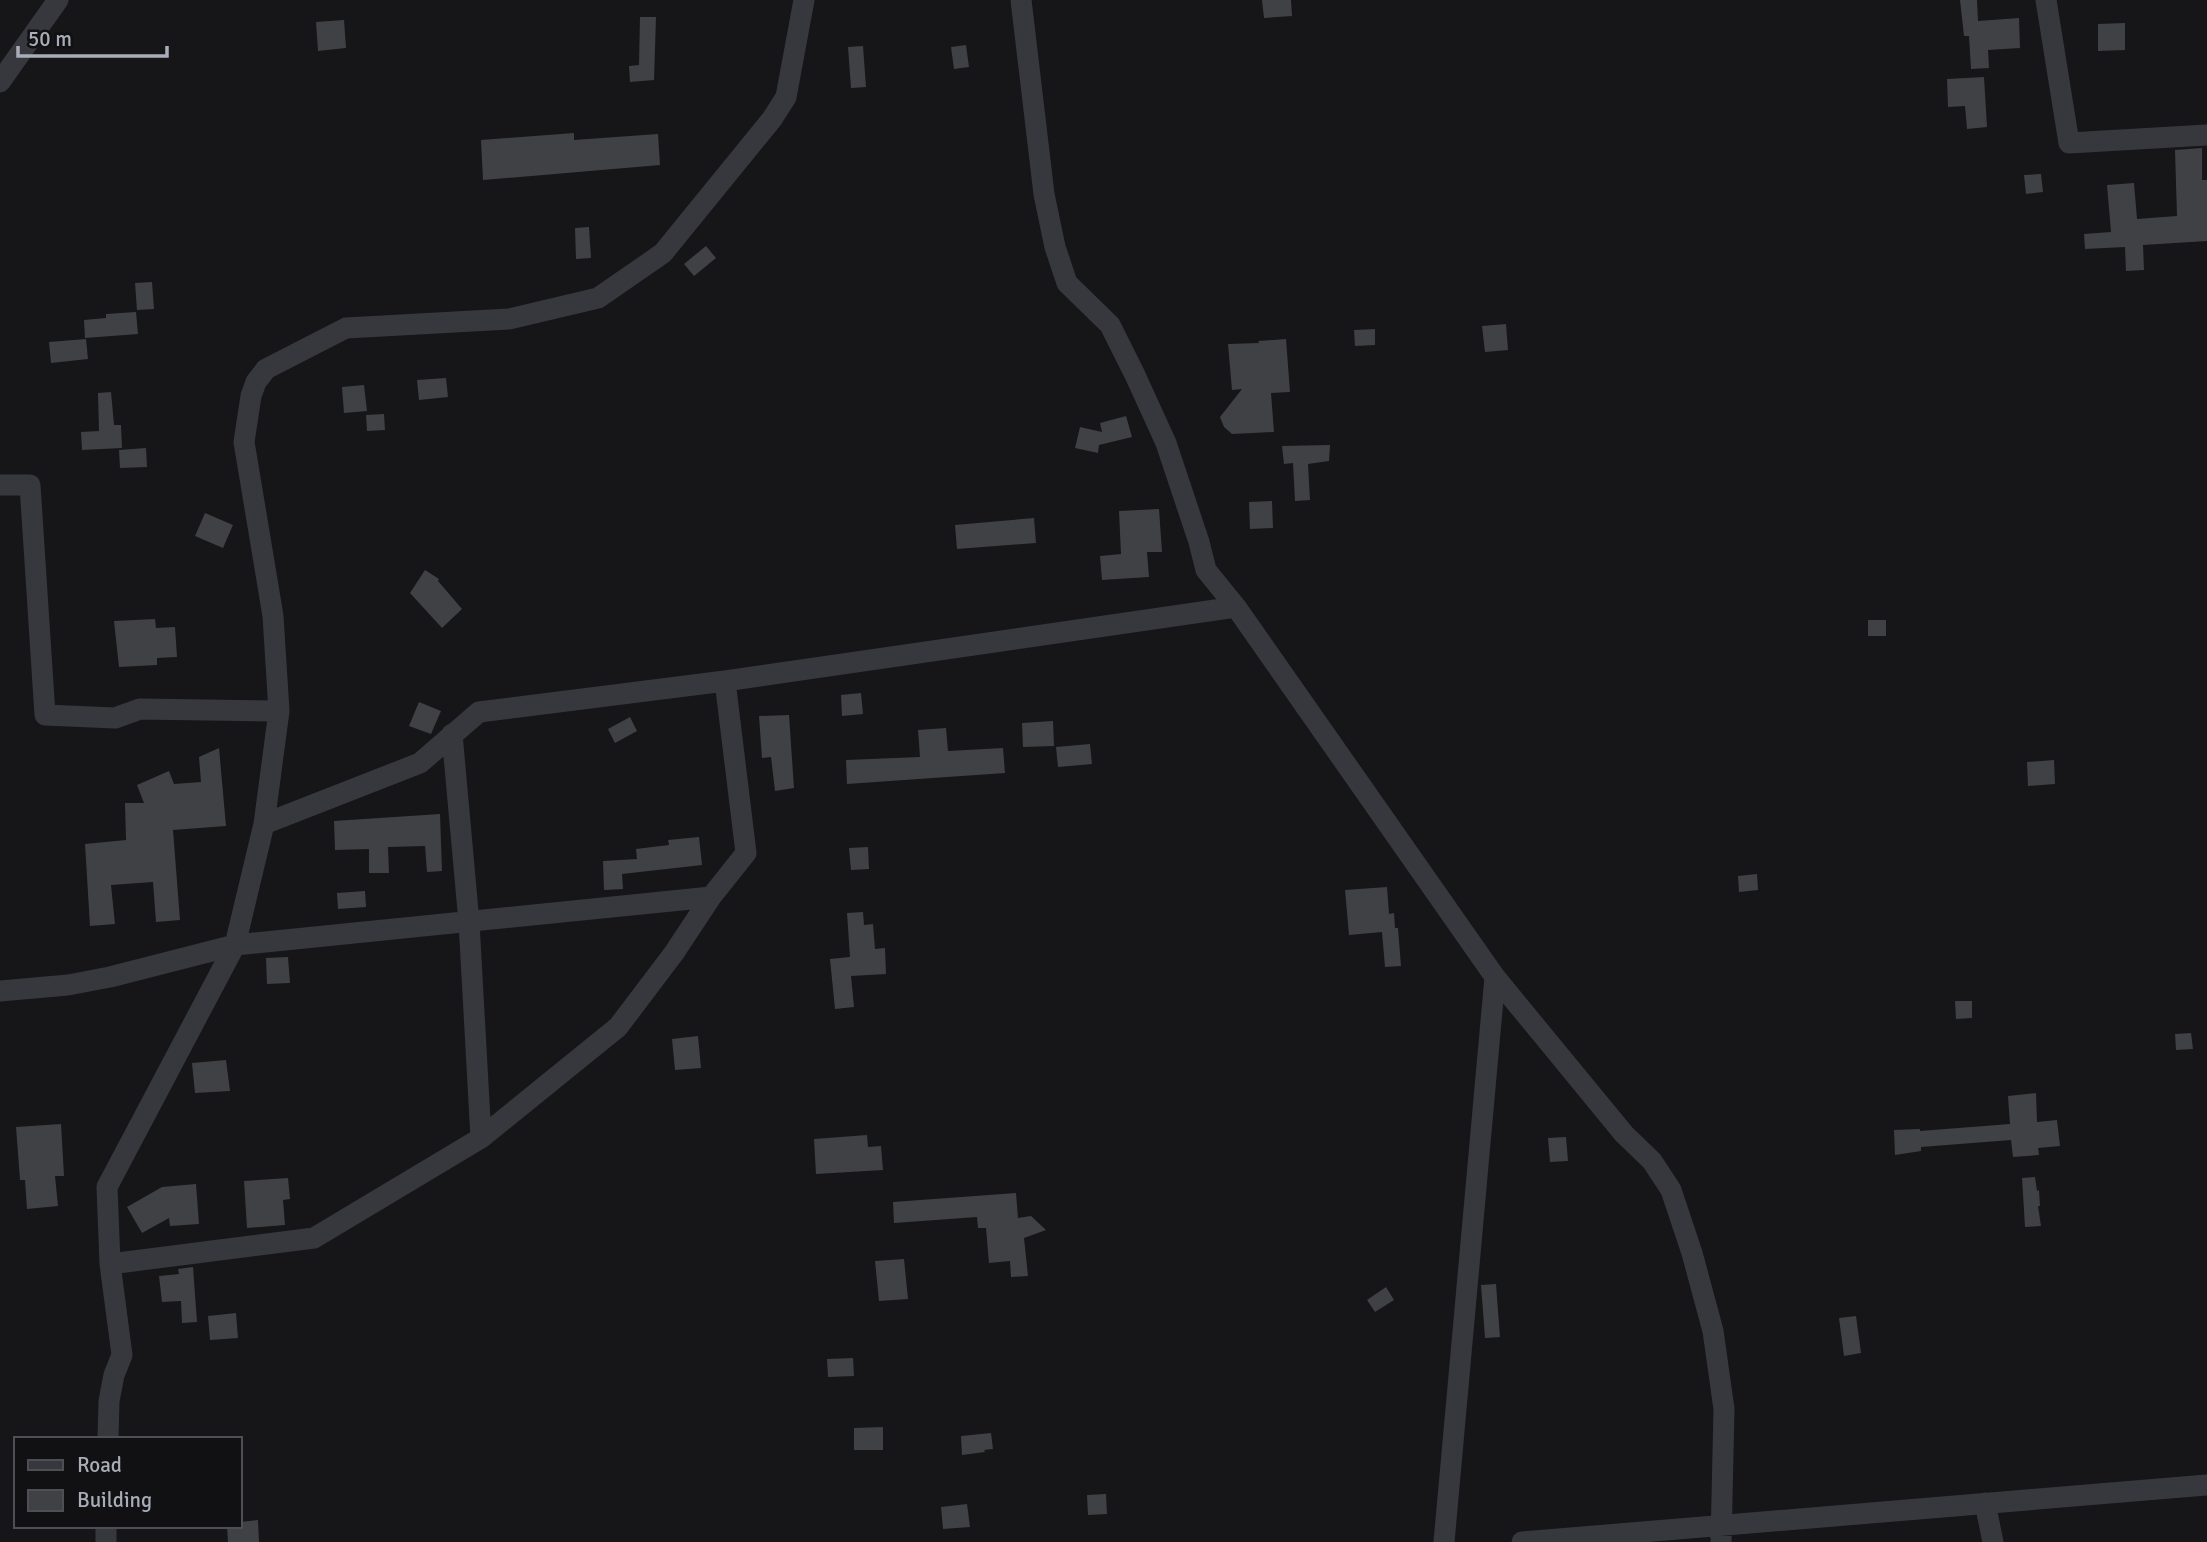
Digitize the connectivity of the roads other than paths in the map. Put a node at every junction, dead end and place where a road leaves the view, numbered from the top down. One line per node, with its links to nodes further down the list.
1 (58, 0): 5 (street)
2 (804, 0): 10 (street)
3 (1021, 0): 8 (street)
4 (2046, 0): 6 (street)
5 (0, 82)
6 (2207, 135)
7 (0, 485): 10 (street)
8 (1236, 607): 9 (street); 16 (street)
9 (725, 681): 11 (street); 13 (street)
10 (279, 711): 12 (street)
11 (452, 734): 12 (street); 14 (street)
12 (264, 824): 15 (street)
13 (711, 897): 14 (street); 18 (street)
14 (469, 922): 15 (street); 18 (street)
15 (235, 945): 17 (street); 19 (street)
16 (1495, 977): 23 (street); 24 (street)
17 (0, 991)
18 (481, 1138): 19 (street)
19 (110, 1264): 20 (street)
20 (108, 1437)
21 (2207, 1485): 22 (street)
22 (1985, 1503): 23 (street); 26 (street)
23 (1720, 1533): 25 (street)
24 (1444, 1542)
25 (1522, 1542)
26 (1993, 1542)

